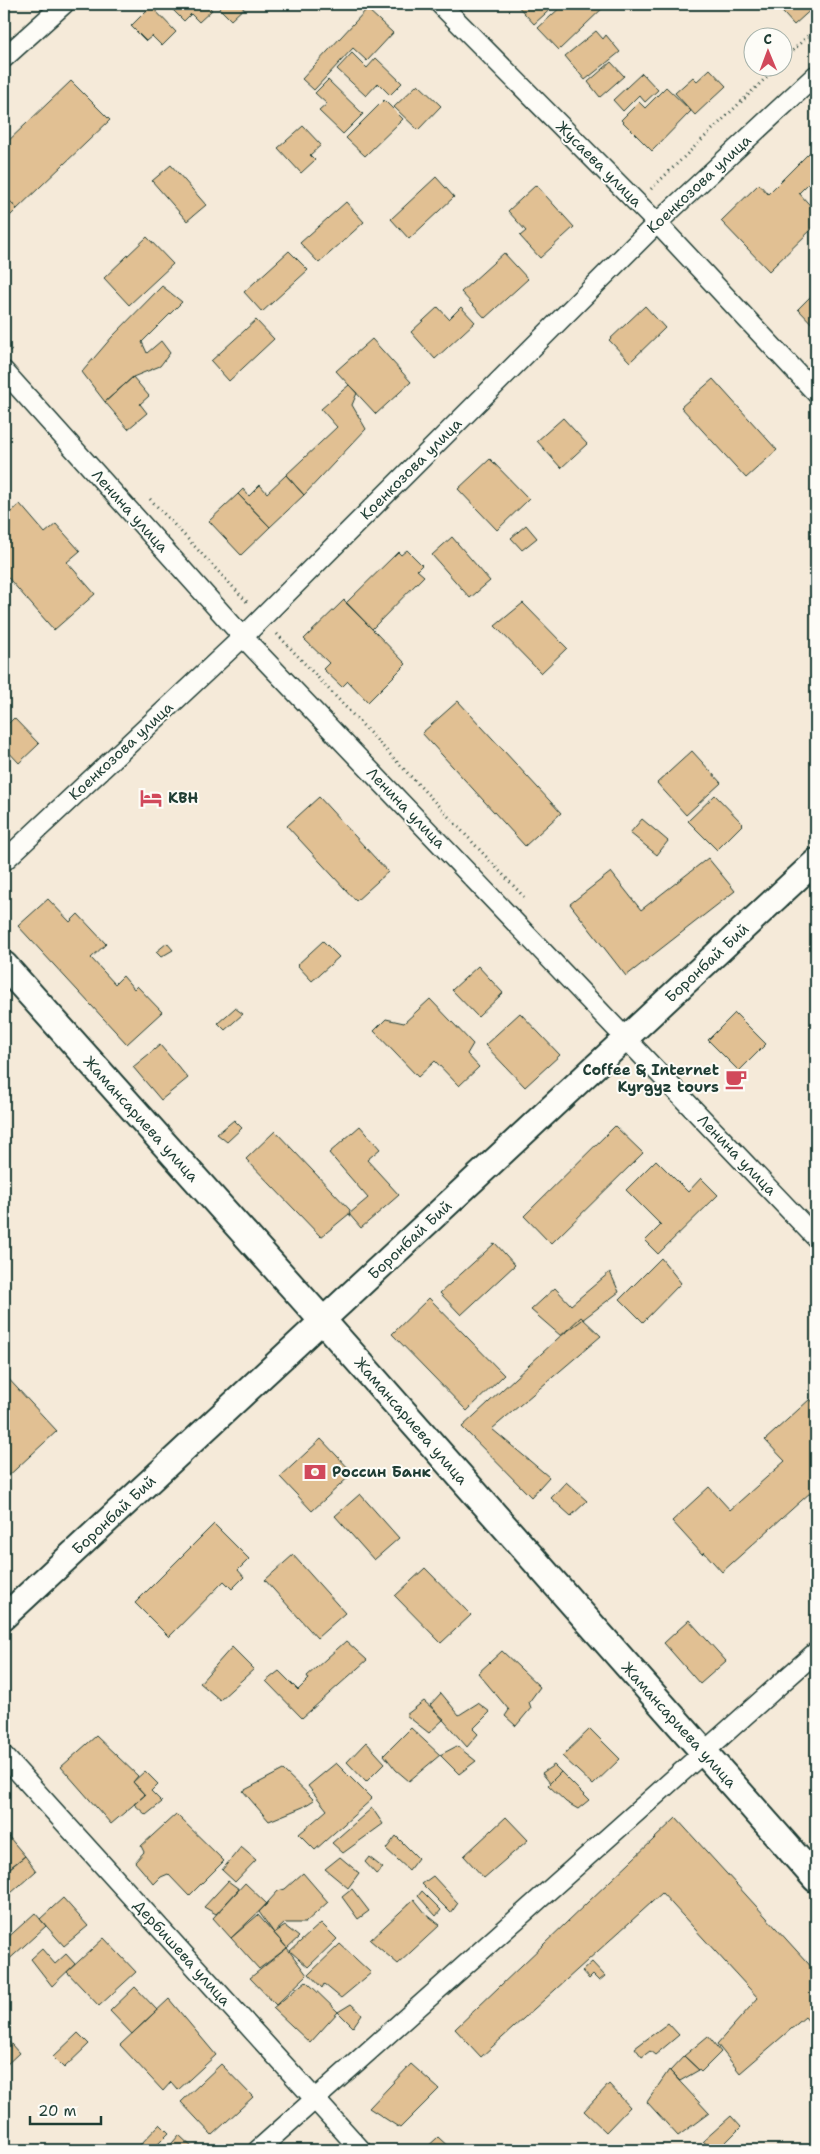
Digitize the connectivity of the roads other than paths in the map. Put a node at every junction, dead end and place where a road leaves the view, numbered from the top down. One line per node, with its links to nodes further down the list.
1 (64, 4): 3 (street)
2 (440, 4): 5 (street, Жусаева улица)
3 (4, 58)
4 (816, 75): 5 (street, Коенкозова улица)
5 (657, 223): 7 (street, Жусаева улица); 8 (street, Коенкозова улица)
6 (4, 371): 8 (street, Ленина улица)
7 (816, 393)
8 (243, 637): 9 (street, Коенкозова улица); 12 (street, Ленина улица)
9 (4, 861)
10 (816, 861): 12 (street, Боронбай Бий)
11 (4, 966): 14 (main road, Жамансариева улица)
12 (626, 1039): 13 (street, Ленина улица); 14 (street, Боронбай Бий)
13 (816, 1238)
14 (323, 1322): 15 (street, Боронбай Бий); 17 (main road, Жамансариева улица)
15 (4, 1617)
16 (816, 1652): 17 (street)
17 (704, 1752): 19 (main road, Жамансариева улица); 20 (street)
18 (4, 1756): 20 (street, Дербишева улица)
19 (816, 1879)
20 (314, 2100): 21 (street); 22 (street, Дербишева улица)
21 (258, 2150)
22 (361, 2150)

